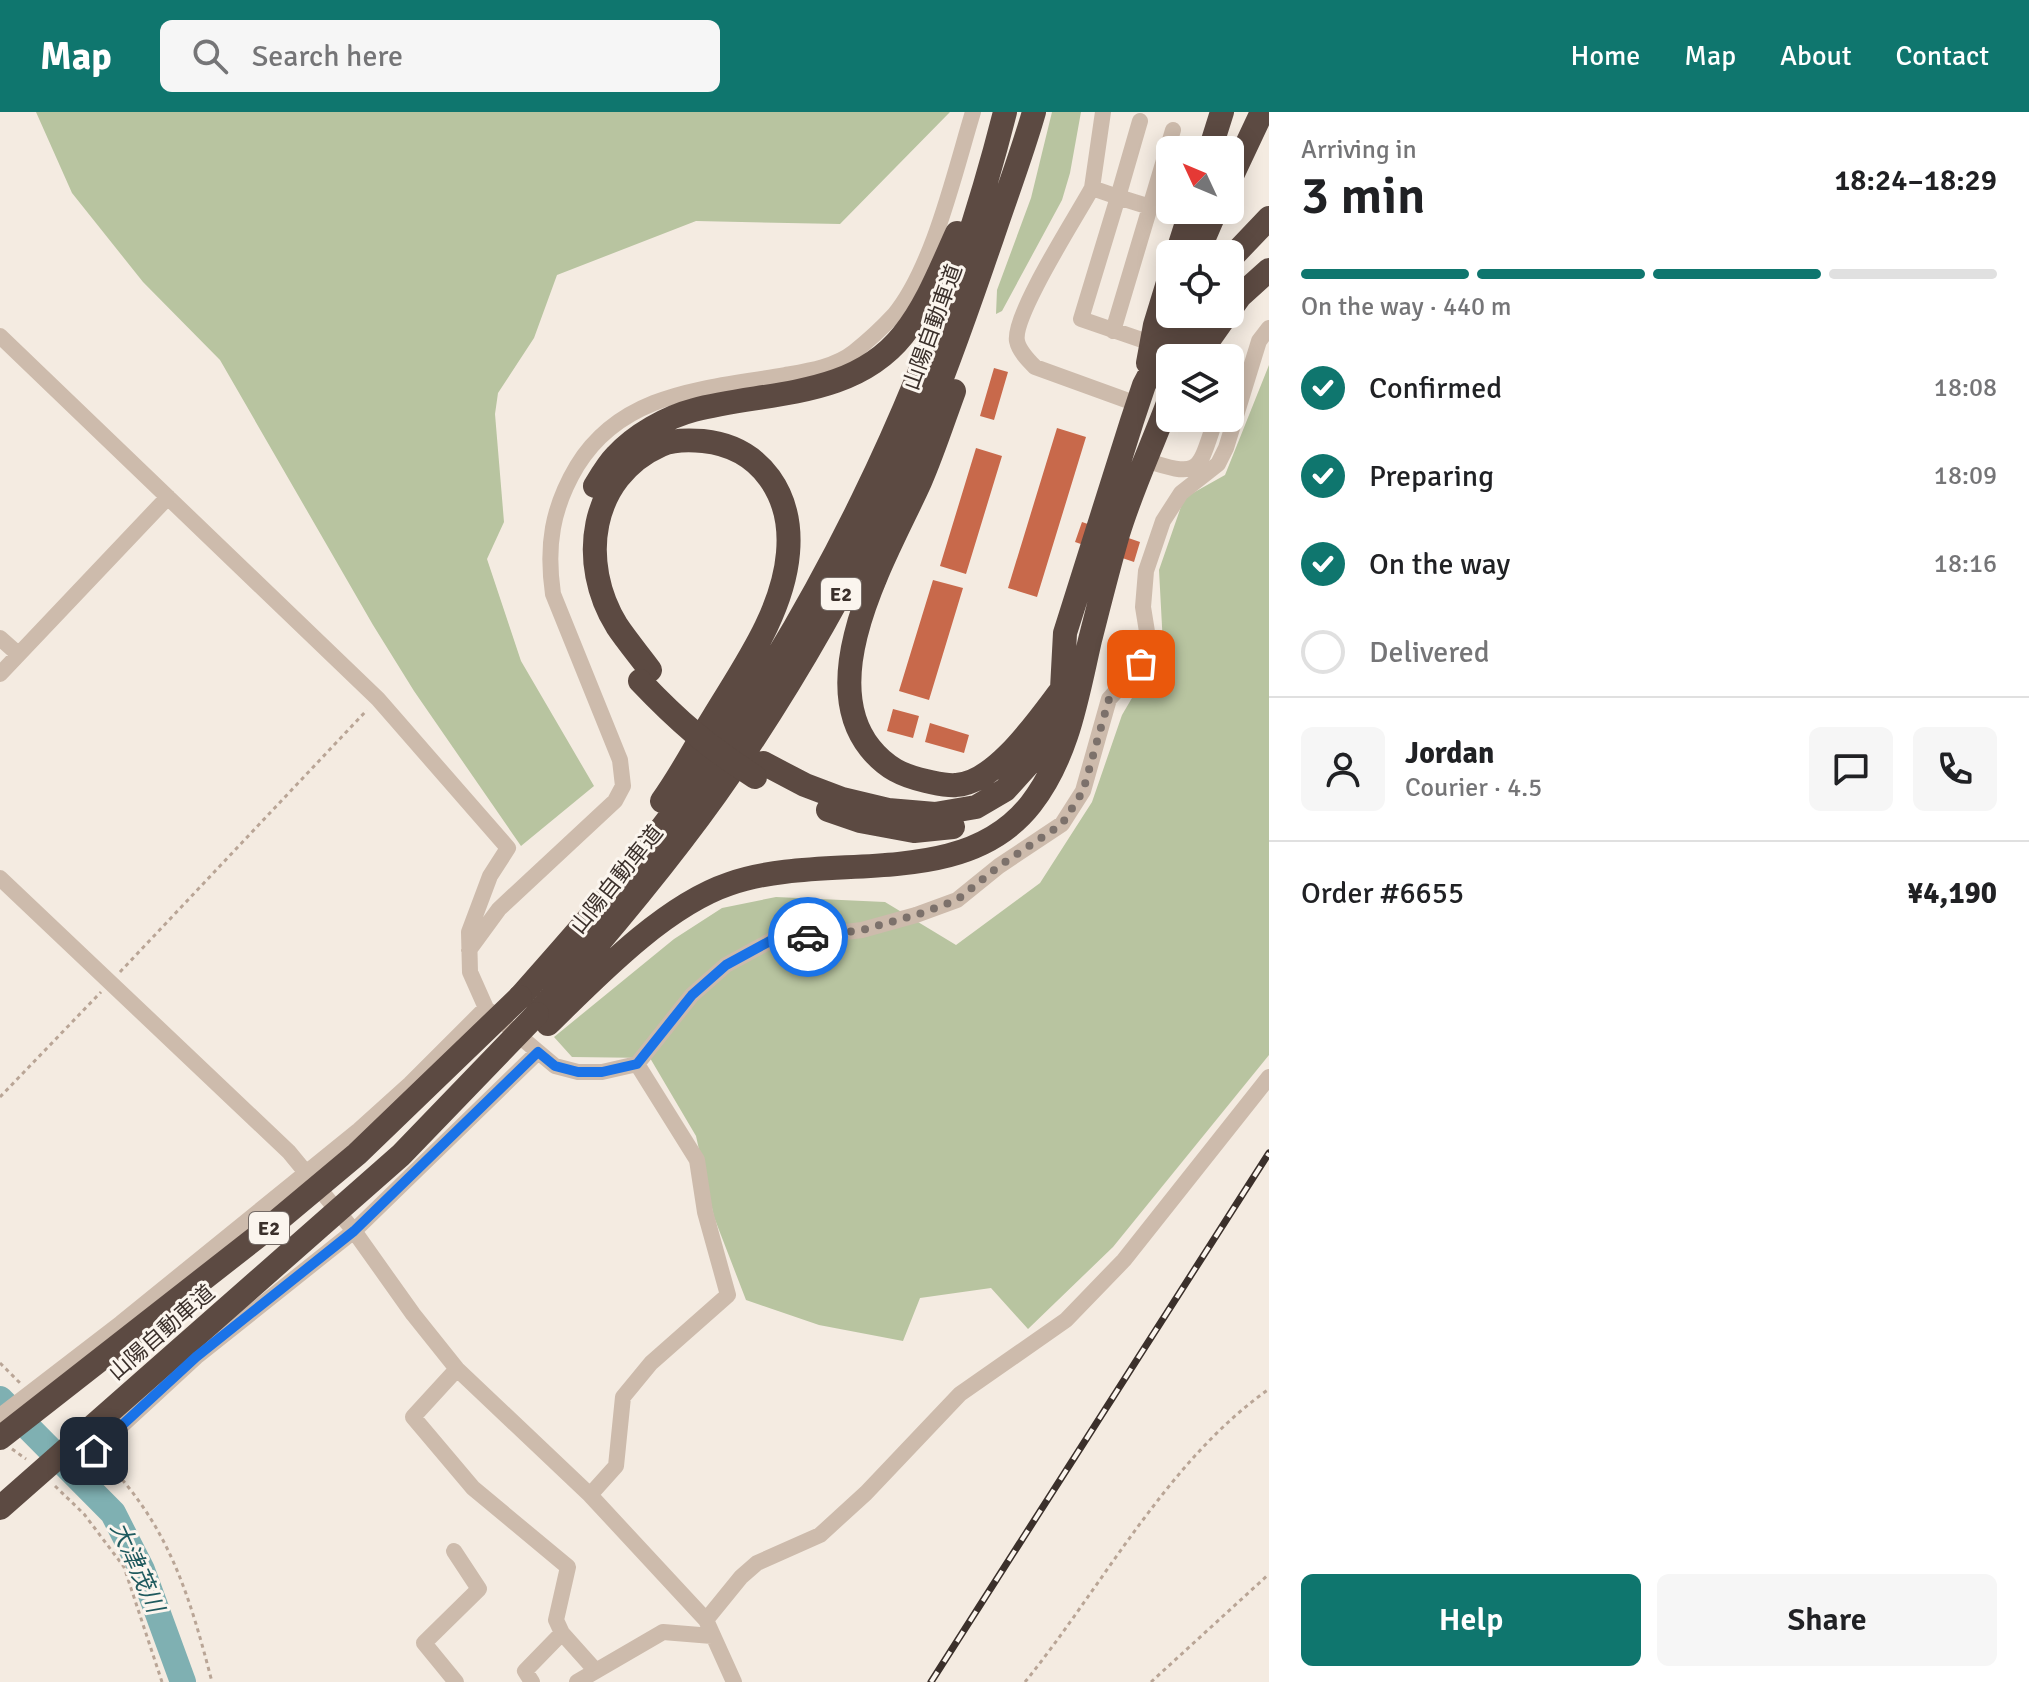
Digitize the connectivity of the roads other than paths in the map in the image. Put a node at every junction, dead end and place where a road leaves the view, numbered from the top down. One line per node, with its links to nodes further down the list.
1 (973, 112): 38 (street)
2 (1005, 112): 11 (highway, 山陽自動車道 / E2)
3 (1103, 112): 12 (street)
4 (1222, 112): 9 (highway)
5 (1262, 112): 10 (highway)
6 (1034, 114): 34 (highway); 40 (highway, 山陽自動車道 / E2)
7 (1140, 121): 13 (street)
8 (1173, 130): 14 (street)
9 (1214, 136)
10 (1244, 150)
11 (989, 178): 33 (highway); 40 (highway, 山陽自動車道 / E2)
12 (1092, 188): 13 (street); 25 (street)
13 (1118, 197): 14 (street); 22 (street)
14 (1150, 207): 22 (street)
15 (1269, 218): 16 (highway)
16 (1244, 244)
17 (1269, 270): 18 (highway)
18 (1244, 292)
19 (1156, 322): 25 (highway)
20 (1174, 328): 25 (highway)
21 (1269, 328): 42 (street)
22 (1113, 331): 24 (street)
23 (0, 336): 29 (street)
24 (1142, 340)
25 (1141, 395): 34 (highway)
26 (1156, 432): 28 (highway)
27 (1211, 432): 28 (street)
28 (1145, 460): 36 (highway)
29 (168, 497): 31 (street); 38 (street)
30 (0, 638): 31 (street)
31 (18, 654): 32 (street)
32 (0, 674)
33 (645, 675): 35 (highway); 40 (highway)
34 (1062, 689): 35 (highway)
35 (759, 770): 36 (highway)
36 (1049, 776): 40 (highway)
37 (0, 878): 44 (street)
38 (469, 950): 39 (street)
39 (486, 1008): 41 (street); 44 (street)
40 (535, 1012): 48 (highway, 山陽自動車道 / E2, bridge); 51 (highway, 山陽自動車道 / E2, bridge)
41 (538, 1052): 42 (street); 45 (street)
42 (637, 1064): 50 (street)
43 (1269, 1077): 53 (street)
44 (307, 1172): 45 (street); 47 (street)
45 (354, 1231): 46 (street); 49 (street)
46 (457, 1369): 50 (street); 54 (street)
47 (0, 1416)
48 (3, 1441)
49 (94, 1451)
50 (590, 1495): 53 (street)
51 (0, 1508)
52 (454, 1551): 56 (street)
53 (709, 1628): 55 (street); 59 (street)
54 (562, 1633): 55 (street); 57 (street)
55 (596, 1671): 58 (street)
56 (456, 1682)
57 (532, 1682)
58 (577, 1682)
59 (734, 1682)

